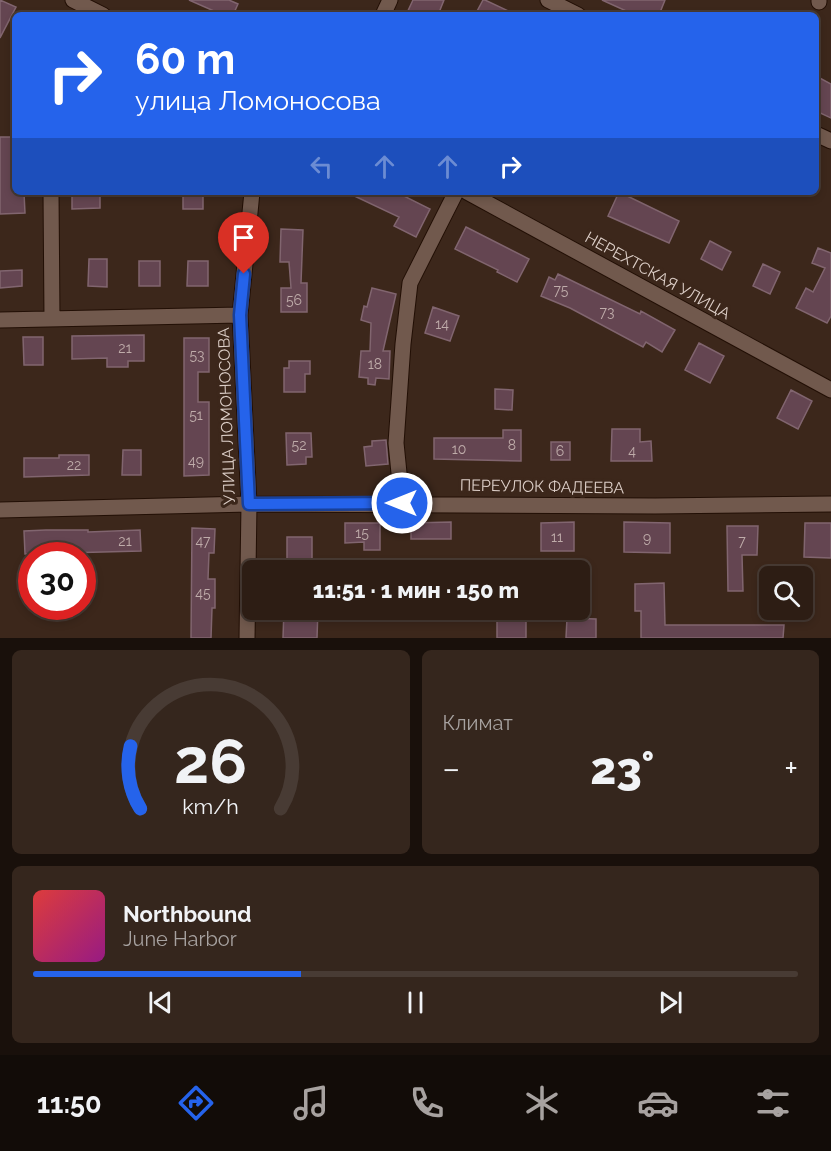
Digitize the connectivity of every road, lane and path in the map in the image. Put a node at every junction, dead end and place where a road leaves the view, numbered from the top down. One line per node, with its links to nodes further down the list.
1 (73, 0): 3 (street)
2 (548, 0): 4 (street)
3 (97, 12)
4 (572, 12)
5 (51, 195): 10 (street)
6 (252, 195): 9 (street, УЛИЦА ЛОМОНОСОВА)
7 (454, 195): 13 (street)
8 (474, 195): 12 (street, НЕРЕХТСКАЯ УЛИЦА)
9 (240, 315): 10 (street); 14 (street, УЛИЦА ЛОМОНОСОВА)
10 (52, 319): 11 (street)
11 (0, 320)
12 (831, 390)
13 (402, 503): 14 (street, ПЕРЕУЛОК ФАДЕЕВА); 15 (street, ПЕРЕУЛОК ФАДЕЕВА)
14 (249, 504): 16 (street, ПЕРЕУЛОК ФАДЕЕВА); 17 (street, УЛИЦА ЛОМОНОСОВА)
15 (831, 504)
16 (0, 510)
17 (247, 638)

